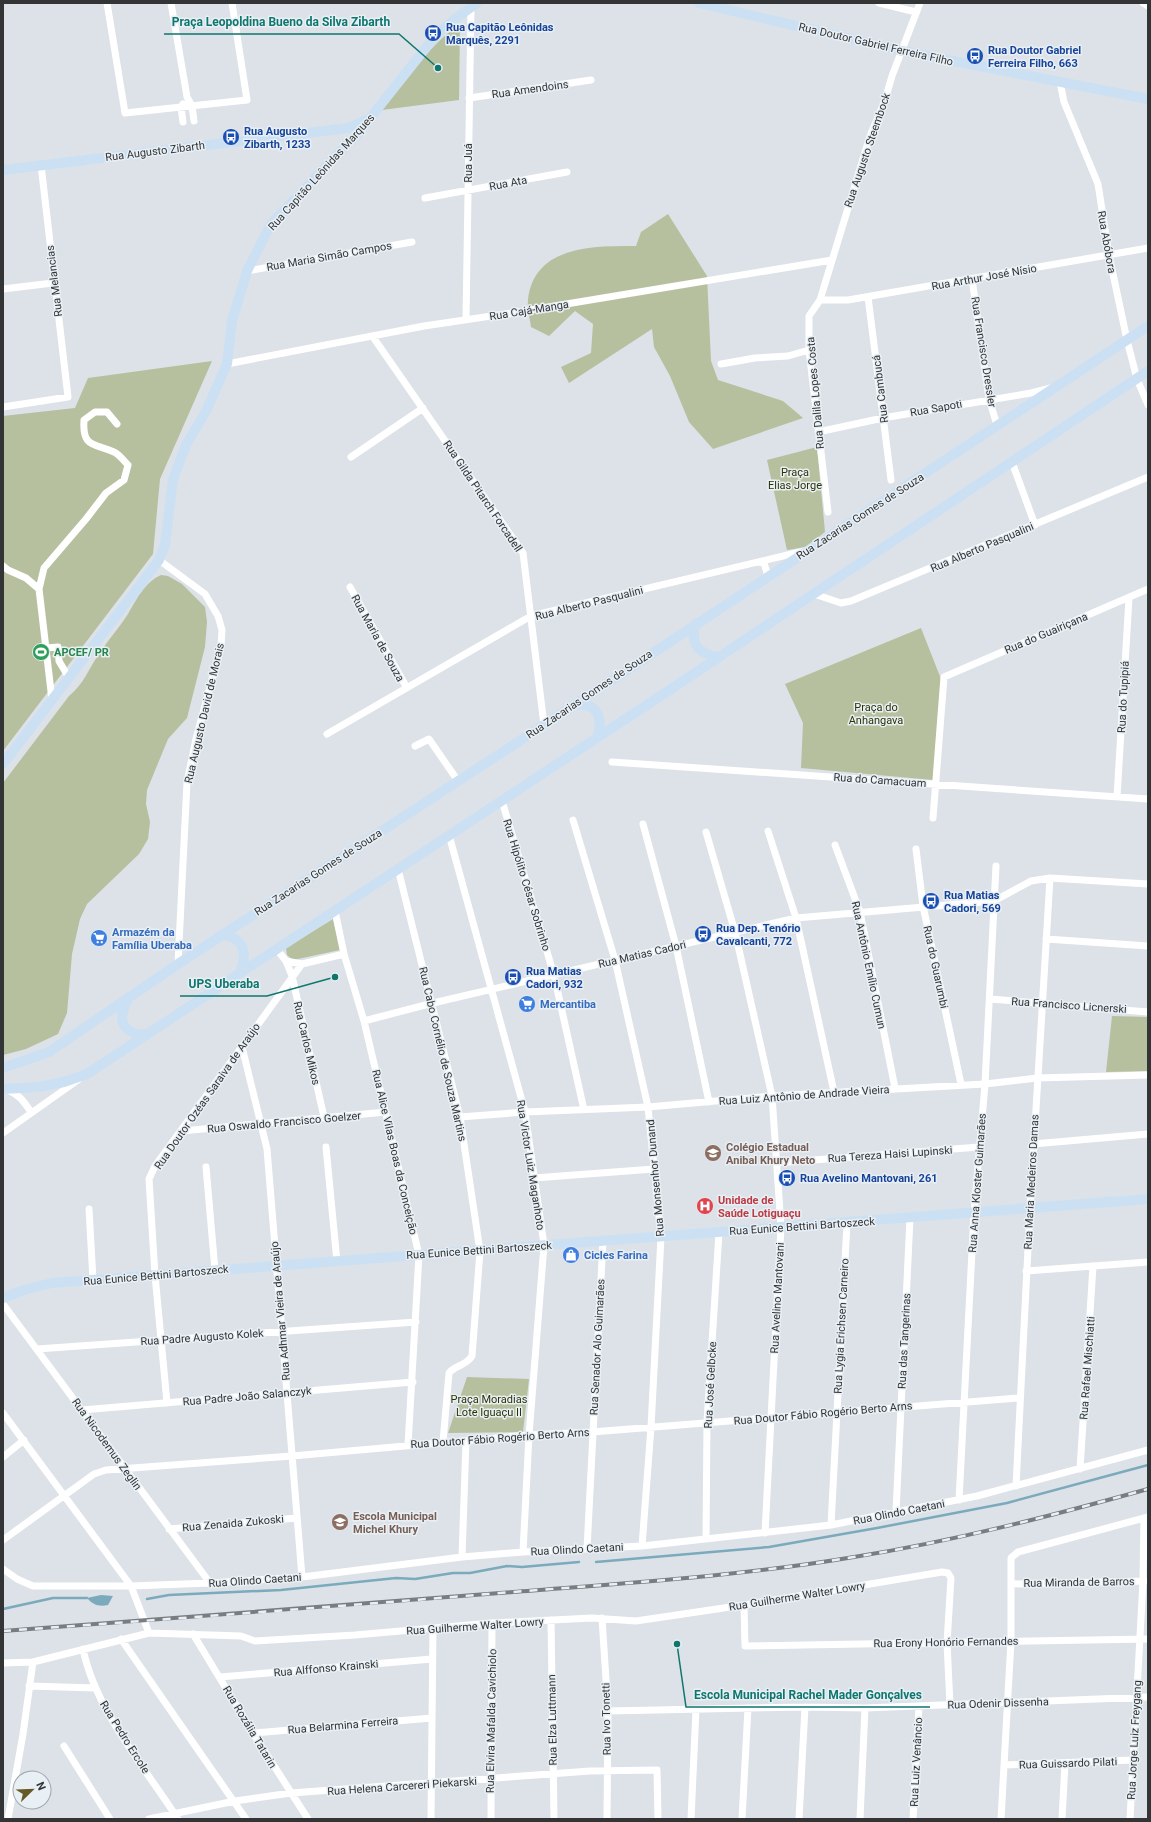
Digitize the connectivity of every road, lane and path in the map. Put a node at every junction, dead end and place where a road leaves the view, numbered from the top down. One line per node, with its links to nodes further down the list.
1 (108, 3): 18 (street)
2 (171, 3): 14 (street)
3 (232, 3): 17 (street)
4 (699, 3): 11 (main road, Rua Doutor Gabriel Ferreira Filho)
5 (879, 3): 10 (street)
6 (920, 3): 10 (street, Rua Augusto Steembock)
7 (1143, 3): 9 (street)
8 (474, 5): 15 (street, Rua Juá); 19 (main road, Rua Capitão Leônidas Marques)
9 (1148, 6)
10 (916, 12): 11 (street, Rua Augusto Steembock)
11 (902, 51): 13 (main road, Rua Doutor Gabriel Ferreira Filho); 30 (street, Rua Augusto Steembock)
12 (591, 80): 15 (street, Rua Amendoins)
13 (1060, 82): 16 (main road, Rua Doutor Gabriel Ferreira Filho); 29 (street, Rua Abóbora)
14 (187, 97): 17 (street); 18 (street)
15 (469, 98): 25 (street, Rua Juá)
16 (1148, 99)
17 (192, 106): 18 (street); 20 (street)
18 (181, 107): 21 (street)
19 (374, 113): 22 (main road, Rua Augusto Zibarth); 31 (main road, Rua Capitão Leônidas Marques)
20 (194, 120)
21 (183, 122)
22 (41, 165): 23 (main road, Rua Augusto Zibarth); 33 (street, Rua Melancias)
23 (3, 170)
24 (567, 172): 25 (street, Rua Ata)
25 (468, 191): 26 (street, Rua Ata); 37 (street, Rua Juá)
26 (425, 198)
27 (412, 242): 31 (street, Rua Maria Simão Campos)
28 (1148, 248): 29 (street, Rua Arthur José Nísio)
29 (1109, 255): 32 (street, Rua Arthur José Nísio); 40 (street, Rua Abóbora)
30 (832, 260): 36 (street, Rua Augusto Steembock); 37 (street, Rua Cajá-Manga)
31 (247, 271): 42 (main road, Rua Capitão Leônidas Marques)
32 (972, 279): 35 (street, Rua Arthur José Nísio); 47 (street, Rua Francisco Dressler)
33 (54, 283): 34 (street); 49 (street, Rua Melancias)
34 (3, 289)
35 (868, 297): 36 (street, Rua Arthur José Nísio); 51 (street, Rua Cambucá)
36 (820, 300): 41 (street, Rua Dalila Lopes Costa)
37 (466, 319): 39 (street, Rua Cajá-Manga)
38 (1148, 326): 40 (main road, Rua Zacarias Gomes de Souza)
39 (373, 337): 42 (street, Rua Cajá-Manga); 50 (street, Rua Gilda Pitarch Forcadell)
40 (1127, 340): 45 (street, Rua Abóbora); 46 (main road, Rua Zacarias Gomes de Souza)
41 (809, 350): 43 (street); 54 (street, Rua Dalila Lopes Costa)
42 (228, 364): 62 (main road, Rua Capitão Leônidas Marques)
43 (721, 364)
44 (1148, 371): 45 (main road)
45 (1137, 379): 48 (street, Rua Abóbora); 56 (main road)
46 (1054, 387): 47 (street, Rua Sapoti); 53 (main road, Rua Zacarias Gomes de Souza)
47 (989, 399): 51 (street, Rua Sapoti); 53 (street, Rua Francisco Dressler)
48 (1148, 405)
49 (3, 406)
50 (423, 408): 55 (street); 71 (street, Rua Gilda Pitarch Forcadell)
51 (883, 418): 54 (street, Rua Sapoti); 58 (street, Rua Cambucá)
52 (117, 424): 67 (street)
53 (997, 425): 61 (main road, Rua Zacarias Gomes de Souza)
54 (818, 432): 59 (street, Rua Dalila Lopes Costa)
55 (351, 457)
56 (1012, 462): 60 (street); 69 (main road)
57 (1148, 477): 60 (street, Rua Alberto Pasqualini)
58 (891, 480)
59 (828, 512)
60 (1035, 525): 69 (street, Rua Alberto Pasqualini)
61 (808, 550): 63 (street, Rua Alberto Pasqualini); 65 (main road, Rua Zacarias Gomes de Souza)
62 (159, 560): 77 (main road, Rua Capitão Leônidas Marques); 118 (street, Rua Augusto David de Morais)
63 (758, 562): 65 (street); 71 (street, Rua Alberto Pasqualini)
64 (3, 566): 67 (street)
65 (768, 576): 72 (main road, Rua Zacarias Gomes de Souza)
66 (350, 587): 78 (street, Rua Maria de Souza)
67 (39, 589): 73 (street)
68 (1148, 589): 70 (street, Rua do Guairiçana)
69 (814, 594): 74 (main road)
70 (1128, 598): 88 (street, Rua do Guairiçana); 89 (street, Rua do Tupipiá)
71 (531, 616): 78 (street, Rua Alberto Pasqualini); 81 (street, Rua Gilda Pitarch Forcadell)
72 (696, 623): 74 (main road); 80 (main road, Rua Zacarias Gomes de Souza)
73 (46, 648): 75 (street); 76 (street)
74 (718, 658): 83 (main road)
75 (59, 661): 76 (street); 77 (street)
76 (47, 663): 79 (street)
77 (69, 678): 79 (main road, Rua Capitão Leônidas Marques)
78 (407, 688): 82 (street, Rua Alberto Pasqualini)
79 (52, 700): 86 (main road, Rua Capitão Leônidas Marques)
80 (574, 705): 81 (main road, Rua Zacarias Gomes de Souza); 83 (main road)
81 (544, 725): 87 (main road, Rua Zacarias Gomes de Souza)
82 (327, 734)
83 (597, 737): 91 (main road)
84 (415, 746): 87 (street)
85 (612, 762): 88 (street, Rua do Camacuam)
86 (3, 764)
87 (458, 781): 110 (main road, Rua Zacarias Gomes de Souza)
88 (936, 784): 89 (street, Rua do Camacuam); 92 (street)
89 (1117, 797): 90 (street, Rua do Camacuam)
90 (1148, 799)
91 (502, 801): 97 (main road); 121 (street, Rua Hipólito César Sobrinho)
92 (933, 818)
93 (573, 820): 116 (street, Rua Monsenhor Dunand)
94 (643, 824): 112 (street)
95 (768, 831): 108 (street)
96 (706, 832): 109 (street, Rua Avelino Mantovani)
97 (449, 835): 101 (main road); 123 (street, Rua Victor Luiz Maganhoto)
98 (835, 845): 107 (street, Rua Antônio Emílio Cumun)
99 (916, 849): 105 (street, Rua do Guarumbi)
100 (996, 866): 104 (street, Rua Anna Kloster Guimarães)
101 (398, 869): 106 (main road); 126 (street, Rua Cabo Cornélio de Souza Martins)
102 (1050, 878): 103 (street); 104 (street); 111 (street, Rua Maria Medeiros Damas)
103 (1148, 884)
104 (994, 901): 105 (street, Rua Matias Cadori); 125 (street, Rua Anna Kloster Guimarães)
105 (923, 906): 107 (street, Rua Matias Cadori); 136 (street, Rua do Guarumbi)
106 (335, 911): 114 (main road); 115 (street, Rua Alice Vilas Boas da Conceição)
107 (860, 912): 108 (street, Rua Matias Cadori); 139 (street, Rua Antônio Emílio Cumun)
108 (796, 918): 109 (street, Rua Matias Cadori); 140 (street)
109 (735, 932): 112 (street, Rua Matias Cadori); 141 (street, Rua Avelino Mantovani)
110 (221, 936): 118 (main road, Rua Zacarias Gomes de Souza); 120 (main road)
111 (1046, 939): 113 (street); 127 (street, Rua Maria Medeiros Damas)
112 (676, 946): 116 (street, Rua Matias Cadori); 142 (street)
113 (1148, 946)
114 (276, 948): 117 (street, Rua Carlos Mikos); 120 (main road)
115 (344, 954): 119 (street); 129 (street, Rua Alice Vilas Boas da Conceição)
116 (615, 960): 121 (street, Rua Matias Cadori); 143 (street, Rua Monsenhor Dunand)
117 (286, 961): 119 (street); 122 (street, Rua Carlos Mikos)
118 (178, 964): 124 (main road, Rua Zacarias Gomes de Souza)
119 (302, 964): 122 (street, Rua Doutor Ozéas Saraiva de Araújo)
120 (240, 972): 130 (main road)
121 (554, 975): 123 (street, Rua Matias Cadori); 144 (street, Rua Hipólito César Sobrinho)
122 (292, 976): 131 (street, Rua Doutor Ozéas Saraiva de Araújo); 149 (street, Rua Carlos Mikos)
123 (492, 989): 126 (street, Rua Matias Cadori); 147 (street, Rua Victor Luiz Maganhoto)
124 (128, 999): 130 (main road); 132 (main road, Rua Zacarias Gomes de Souza)
125 (990, 999): 127 (street, Rua Francisco Licnerski); 137 (street, Rua Anna Kloster Guimarães)
126 (433, 1003): 129 (street, Rua Matias Cadori); 148 (street, Rua Cabo Cornélio de Souza Martins)
127 (1042, 1003): 128 (street, Rua Francisco Licnerski); 135 (street, Rua Maria Medeiros Damas)
128 (1148, 1012)
129 (364, 1021): 146 (street, Rua Alice Vilas Boas da Conceição)
130 (148, 1034): 133 (main road)
131 (242, 1047): 150 (street, Rua Adhmar Vieira de Araújo); 151 (street, Rua Doutor Ozéas Saraiva de Araújo)
132 (3, 1068)
133 (87, 1074): 138 (main road); 145 (street)
134 (1148, 1075): 135 (street, Rua Luiz Antônio de Andrade Vieira)
135 (1037, 1078): 137 (street, Rua Luiz Antônio de Andrade Vieira); 154 (street, Rua Maria Medeiros Damas)
136 (960, 1084): 137 (street, Rua Luiz Antônio de Andrade Vieira); 139 (street, Rua Luiz Antônio de Andrade Vieira)
137 (985, 1084): 156 (street, Rua Anna Kloster Guimarães)
138 (3, 1088): 145 (street)
139 (895, 1088): 140 (street, Rua Luiz Antônio de Andrade Vieira)
140 (834, 1092): 141 (street, Rua Luiz Antônio de Andrade Vieira)
141 (772, 1096): 142 (street, Rua Luiz Antônio de Andrade Vieira); 157 (street, Rua Avelino Mantovani)
142 (709, 1102): 143 (street, Rua Luiz Antônio de Andrade Vieira)
143 (648, 1107): 144 (street, Rua Luiz Antônio de Andrade Vieira); 159 (street, Rua Monsenhor Dunand)
144 (584, 1110): 147 (street, Rua Luiz Antônio de Andrade Vieira)
145 (31, 1112): 152 (street)
146 (386, 1112): 149 (street, Rua Oswaldo Francisco Goelzer); 173 (street, Rua Alice Vilas Boas da Conceição)
147 (525, 1112): 148 (street, Rua Luiz Antônio de Andrade Vieira); 160 (street, Rua Victor Luiz Maganhoto)
148 (460, 1117): 172 (street, Rua Cabo Cornélio de Souza Martins)
149 (324, 1118): 150 (street, Rua Oswaldo Francisco Goelzer)
150 (260, 1123): 151 (street, Rua Oswaldo Francisco Goelzer); 176 (street, Rua Adhmar Vieira de Araújo)
151 (182, 1131): 180 (street, Rua Doutor Ozéas Saraiva de Araújo)
152 (3, 1133)
153 (1148, 1134): 154 (street)
154 (1033, 1144): 163 (street, Rua Maria Medeiros Damas)
155 (326, 1147): 174 (street)
156 (979, 1147): 157 (street, Rua Tereza Haisi Lupinski); 164 (street, Rua Anna Kloster Guimarães)
157 (776, 1163): 167 (street, Rua Avelino Mantovani)
158 (206, 1167): 178 (street)
159 (654, 1169): 160 (street); 169 (street, Rua Monsenhor Dunand)
160 (534, 1178): 171 (street, Rua Victor Luiz Maganhoto)
161 (1148, 1199): 163 (main road, Rua Eunice Bettini Bartoszeck)
162 (89, 1209): 181 (street)
163 (1030, 1209): 164 (main road, Rua Eunice Bettini Bartoszeck); 179 (street, Rua Maria Medeiros Damas)
164 (974, 1213): 165 (main road, Rua Eunice Bettini Bartoszeck); 191 (street, Rua Anna Kloster Guimarães)
165 (910, 1218): 166 (main road, Rua Eunice Bettini Bartoszeck); 193 (street, Rua das Tangerinas)
166 (847, 1223): 167 (main road, Rua Eunice Bettini Bartoszeck); 196 (street, Rua Lygia Erichsen Carneiro)
167 (781, 1227): 168 (main road, Rua Eunice Bettini Bartoszeck); 197 (street, Rua Avelino Mantovani)
168 (719, 1232): 169 (main road, Rua Eunice Bettini Bartoszeck); 198 (street, Rua José Gelbcke)
169 (661, 1237): 170 (main road, Rua Eunice Bettini Bartoszeck); 199 (street, Rua Monsenhor Dunand)
170 (604, 1241): 171 (main road, Rua Eunice Bettini Bartoszeck); 200 (street, Rua Senador Alo Guimarães)
171 (544, 1245): 172 (main road, Rua Eunice Bettini Bartoszeck); 201 (street, Rua Victor Luiz Maganhoto)
172 (480, 1251): 173 (main road, Rua Eunice Bettini Bartoszeck); 204 (street, Rua Cabo Cornélio de Souza Martins)
173 (419, 1255): 174 (main road, Rua Eunice Bettini Bartoszeck); 184 (street, Rua Alice Vilas Boas da Conceição)
174 (337, 1262): 176 (main road, Rua Eunice Bettini Bartoszeck)
175 (1148, 1262): 177 (street)
176 (276, 1265): 178 (main road, Rua Eunice Bettini Bartoszeck); 185 (street, Rua Adhmar Vieira de Araújo)
177 (1093, 1266): 179 (street); 210 (street, Rua Rafael Mischiatti)
178 (215, 1270): 180 (main road, Rua Eunice Bettini Bartoszeck)
179 (1026, 1271): 190 (street, Rua Maria Medeiros Damas)
180 (155, 1274): 181 (main road, Rua Eunice Bettini Bartoszeck); 186 (street, Rua Doutor Ozéas Saraiva de Araújo)
181 (93, 1280): 182 (main road, Rua Eunice Bettini Bartoszeck)
182 (3, 1298)
183 (3, 1304): 187 (street, Rua Nicodemus Zeglin)
184 (416, 1322): 185 (street, Rua Padre Augusto Kolek); 188 (street, Rua Alice Vilas Boas da Conceição)
185 (282, 1332): 186 (street, Rua Padre Augusto Kolek); 189 (street, Rua Adhmar Vieira de Araújo)
186 (161, 1340): 187 (street, Rua Padre Augusto Kolek); 192 (street, Rua Doutor Ozéas Saraiva de Araújo)
187 (37, 1349): 194 (street, Rua Nicodemus Zeglin)
188 (413, 1382): 189 (street, Rua Padre João Salanczyk); 205 (street, Rua Alice Vilas Boas da Conceição)
189 (288, 1393): 192 (street, Rua Padre João Salanczyk); 207 (street, Rua Adhmar Vieira de Araújo)
190 (1019, 1398): 191 (street, Rua Doutor Fábio Rogério Berto Arns); 211 (street, Rua Maria Medeiros Damas)
191 (963, 1402): 193 (street, Rua Doutor Fábio Rogério Berto Arns); 213 (street, Rua Anna Kloster Guimarães)
192 (167, 1403): 194 (street, Rua Padre João Salanczyk)
193 (900, 1407): 196 (street, Rua Doutor Fábio Rogério Berto Arns); 214 (street, Rua das Tangerinas)
194 (82, 1410): 209 (street, Rua Nicodemus Zeglin)
195 (3, 1413): 202 (street)
196 (836, 1413): 197 (street, Rua Doutor Fábio Rogério Berto Arns); 217 (street, Rua Lygia Erichsen Carneiro)
197 (770, 1418): 198 (street, Rua Doutor Fábio Rogério Berto Arns); 219 (street, Rua Avelino Mantovani)
198 (707, 1422): 199 (street, Rua Doutor Fábio Rogério Berto Arns); 220 (street, Rua José Gelbcke)
199 (651, 1427): 200 (street, Rua Doutor Fábio Rogério Berto Arns); 222 (street, Rua Monsenhor Dunand)
200 (592, 1432): 201 (street, Rua Doutor Fábio Rogério Berto Arns); 223 (street, Rua Senador Alo Guimarães)
201 (529, 1435): 203 (street, Rua Doutor Fábio Rogério Berto Arns); 224 (street, Rua Victor Luiz Maganhoto)
202 (24, 1440): 208 (street); 212 (street)
203 (466, 1441): 204 (street, Rua Doutor Fábio Rogério Berto Arns); 225 (street)
204 (444, 1442): 205 (street, Rua Doutor Fábio Rogério Berto Arns)
205 (408, 1445): 207 (street, Rua Doutor Fábio Rogério Berto Arns)
206 (1148, 1450): 210 (street, Rua Olindo Caetani)
207 (292, 1456): 209 (street, Rua Doutor Fábio Rogério Berto Arns); 215 (street, Rua Adhmar Vieira de Araújo)
208 (3, 1457)
209 (123, 1467): 212 (street, Rua Doutor Fábio Rogério Berto Arns); 218 (street, Rua Nicodemus Zeglin)
210 (1080, 1469): 211 (street, Rua Olindo Caetani)
211 (1016, 1486): 213 (street, Rua Olindo Caetani)
212 (65, 1496): 221 (street, Rua Doutor Fábio Rogério Berto Arns); 231 (street)
213 (959, 1500): 214 (street, Rua Olindo Caetani)
214 (896, 1512): 217 (street, Rua Olindo Caetani)
215 (297, 1518): 218 (street, Rua Zenaida Zukoski); 227 (street, Rua Adhmar Vieira de Araújo)
216 (1146, 1518): 228 (street, Rua Jorge Luiz Freygang); 230 (street)
217 (831, 1525): 219 (street, Rua Olindo Caetani)
218 (169, 1529): 229 (street, Rua Nicodemus Zeglin)
219 (765, 1533): 220 (street, Rua Olindo Caetani)
220 (706, 1539): 222 (street, Rua Olindo Caetani)
221 (3, 1540)
222 (642, 1546): 223 (street, Rua Olindo Caetani)
223 (587, 1549): 224 (street, Rua Olindo Caetani)
224 (523, 1552): 225 (street, Rua Olindo Caetani)
225 (462, 1557): 227 (street, Rua Olindo Caetani)
226 (3, 1569): 231 (street, Rua Olindo Caetani)
227 (302, 1577): 229 (street, Rua Olindo Caetani)
228 (1146, 1581): 230 (street, Rua Miranda de Barros); 240 (street, Rua Jorge Luiz Freygang)
229 (210, 1583): 231 (street, Rua Olindo Caetani)
230 (1010, 1584): 242 (street)
231 (131, 1586): 237 (street)
232 (744, 1605): 233 (street, Rua Guilherme Walter Lowry); 243 (street, Rua Erony Honório Fernandes); 243 (street, Rua Guilherme Walter Lowry)
233 (602, 1618): 234 (street, Rua Guilherme Walter Lowry); 260 (street, Rua Ivo Tonetti)
234 (551, 1620): 235 (street, Rua Guilherme Walter Lowry); 268 (street, Rua Elza Luttmann)
235 (492, 1623): 236 (street, Rua Guilherme Walter Lowry); 269 (street, Rua Elvira Mafalda Cavichiolo)
236 (433, 1628): 238 (street, Rua Guilherme Walter Lowry); 245 (street)
237 (149, 1633): 238 (street, Rua Guilherme Walter Lowry); 239 (street, Rua Guilherme Walter Lowry)
238 (193, 1634): 248 (street, Rua Rozália Tatarin)
239 (121, 1639): 244 (street, Rua Guilherme Walter Lowry); 272 (street)
240 (1140, 1639): 241 (street, Rua Erony Honório Fernandes); 242 (street, Rua Erony Honório Fernandes); 252 (street, Rua Jorge Luiz Freygang)
241 (1148, 1639)
242 (1011, 1640): 243 (street, Rua Erony Honório Fernandes); 253 (street)
243 (947, 1643): 254 (street)
244 (83, 1649): 246 (street, Rua Guilherme Walter Lowry); 250 (street, Rua Pedro Ercole)
245 (432, 1659): 248 (street, Rua Alffonso Krainski); 261 (street)
246 (33, 1662): 247 (street, Rua Guilherme Walter Lowry); 249 (street)
247 (3, 1663)
248 (220, 1677): 262 (street, Rua Rozália Tatarin)
249 (29, 1686): 250 (street); 274 (street)
250 (95, 1688): 273 (street, Rua Pedro Ercole)
251 (1148, 1697): 252 (street, Rua Odenir Dissenha)
252 (1136, 1698): 253 (street, Rua Odenir Dissenha); 264 (street, Rua Jorge Luiz Freygang)
253 (1008, 1702): 254 (street, Rua Odenir Dissenha); 266 (street)
254 (950, 1705): 255 (street, Rua Odenir Dissenha)
255 (919, 1706): 258 (street, Rua Odenir Dissenha); 288 (street, Rua Luiz Venâncio)
256 (806, 1707): 257 (street, Rua Odenir Dissenha); 258 (street, Rua Odenir Dissenha); 286 (street)
257 (748, 1708): 259 (street, Rua Odenir Dissenha); 285 (street)
258 (865, 1708): 287 (street)
259 (696, 1709): 260 (street, Rua Odenir Dissenha); 284 (street)
260 (608, 1711): 267 (street, Rua Ivo Tonetti)
261 (432, 1718): 262 (street, Rua Belarmina Ferreira); 270 (street)
262 (253, 1733): 271 (street, Rua Rozália Tatarin)
263 (64, 1746): 275 (street)
264 (1132, 1760): 265 (street, Rua Guissardo Pilati); 291 (street, Rua Jorge Luiz Freygang)
265 (1065, 1763): 266 (street, Rua Guissardo Pilati); 290 (street)
266 (1004, 1765): 289 (street)
267 (607, 1771): 268 (street, Rua Helena Carcereri Piekarski); 282 (street, Rua Ivo Tonetti); 283 (street, Rua Helena Carcereri Piekarski)
268 (553, 1774): 269 (street, Rua Helena Carcereri Piekarski); 281 (street, Rua Elza Luttmann)
269 (490, 1780): 270 (street, Rua Helena Carcereri Piekarski); 280 (street, Rua Elvira Mafalda Cavichiolo)
270 (431, 1784): 271 (street, Rua Helena Carcereri Piekarski); 279 (street)
271 (291, 1793): 272 (street, Rua Helena Carcereri Piekarski); 278 (street, Rua Rozália Tatarin)
272 (235, 1801): 273 (street, Rua Helena Carcereri Piekarski); 277 (street)
273 (176, 1816): 276 (street, Rua Helena Carcereri Piekarski)
274 (8, 1819)
275 (110, 1819)
276 (149, 1819)
277 (246, 1819)
278 (308, 1819)
279 (431, 1819)
280 (490, 1819)
281 (554, 1819)
282 (608, 1819)
283 (658, 1819)
284 (691, 1819)
285 (742, 1819)
286 (799, 1819)
287 (860, 1819)
288 (913, 1819)
289 (1001, 1819)
290 (1062, 1819)
291 (1130, 1819)

